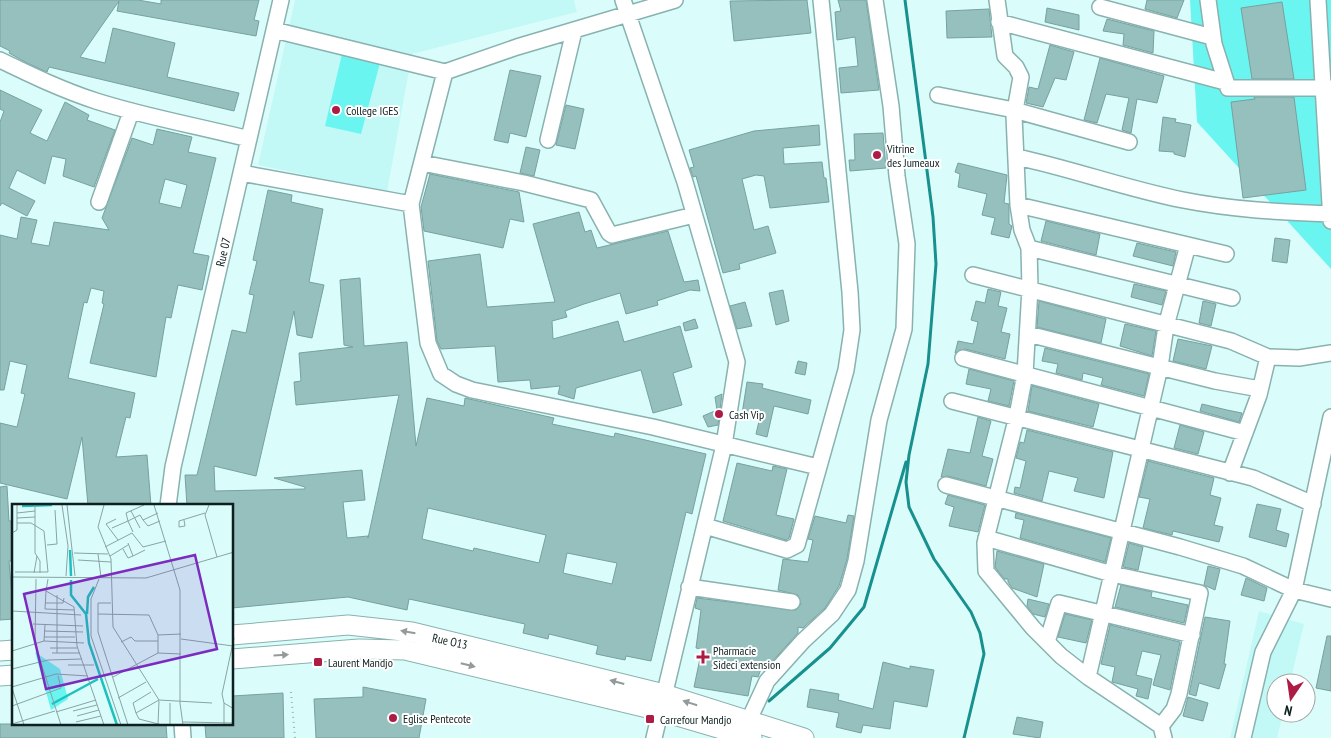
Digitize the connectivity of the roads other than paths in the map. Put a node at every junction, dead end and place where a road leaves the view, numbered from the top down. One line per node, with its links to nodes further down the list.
1 (282, 0): 11 (street, Rue 07)
2 (675, 0): 8 (street)
3 (821, 0): 55 (street)
4 (875, 0): 77 (street)
5 (997, 0): 10 (street)
6 (1208, 0): 13 (street)
7 (1318, 0): 17 (street)
8 (625, 6): 12 (street); 31 (street)
9 (1100, 7): 13 (street)
10 (999, 22): 16 (street); 19 (street)
11 (274, 30): 15 (street); 21 (street, Rue 07)
12 (574, 31): 15 (street); 22 (street)
13 (1212, 37): 16 (street)
14 (0, 60): 20 (street)
15 (445, 72): 25 (street)
16 (1225, 82): 17 (street)
17 (1327, 88): 30 (street)
18 (938, 95): 19 (street)
19 (1014, 110): 23 (street); 24 (street)
20 (132, 112): 21 (street); 27 (street)
21 (249, 139): 26 (street, Rue 07)
22 (548, 140)
23 (1129, 142)
24 (1017, 157): 29 (street); 30 (street)
25 (422, 163): 28 (street); 31 (street)
26 (241, 173): 28 (street); 59 (street, Rue 07)
27 (99, 202)
28 (411, 204): 53 (street)
29 (1018, 204): 33 (street); 34 (street)
30 (1331, 214): 32 (street)
31 (694, 215): 53 (street)
32 (1331, 220)
33 (1188, 245): 35 (street); 37 (street)
34 (1029, 248): 37 (street); 38 (street)
35 (1226, 254)
36 (973, 275): 38 (street)
37 (1178, 284): 39 (street); 40 (street)
38 (1030, 288): 40 (street); 41 (street)
39 (1232, 298)
40 (1166, 326): 43 (street); 45 (street)
41 (1028, 334): 45 (street); 46 (street)
42 (1331, 354): 43 (street)
43 (1268, 357): 47 (street)
44 (963, 358): 46 (street)
45 (1160, 367): 47 (street); 49 (street)
46 (1025, 374): 49 (street); 50 (street)
47 (1260, 389): 52 (street)
48 (952, 401): 50 (street)
49 (1149, 409): 52 (street); 54 (street)
50 (1017, 416): 54 (street); 58 (street)
51 (1331, 417): 60 (street)
52 (1245, 433): 56 (street)
53 (724, 444): 55 (street); 61 (street)
54 (1140, 451): 56 (street); 62 (street)
55 (818, 467): 61 (street)
56 (1230, 473): 60 (street)
57 (946, 485): 58 (street)
58 (995, 497): 62 (street); 63 (street)
59 (168, 504)
60 (1313, 504): 66 (street)
61 (705, 526): 65 (street)
62 (1122, 532): 64 (street); 66 (street)
63 (986, 538): 64 (street); 72 (street)
64 (1112, 574): 69 (street); 71 (street)
65 (688, 587): 68 (street); 75 (street)
66 (1294, 590): 67 (street); 80 (street)
67 (1331, 599)
68 (792, 602)
69 (1102, 613): 71 (street); 72 (street); 74 (street)
70 (234, 635): 75 (main road, Rue O13, one-way to 70)
71 (1192, 635): 76 (street)
72 (1047, 642): 74 (street)
73 (234, 659): 75 (main road, Rue O13, one-way to 75)
74 (1088, 677): 76 (street)
75 (662, 702): 77 (main road); 78 (street)
76 (1162, 732)
77 (742, 733): 79 (main road)
78 (654, 738)
79 (804, 738)
80 (1244, 738)

